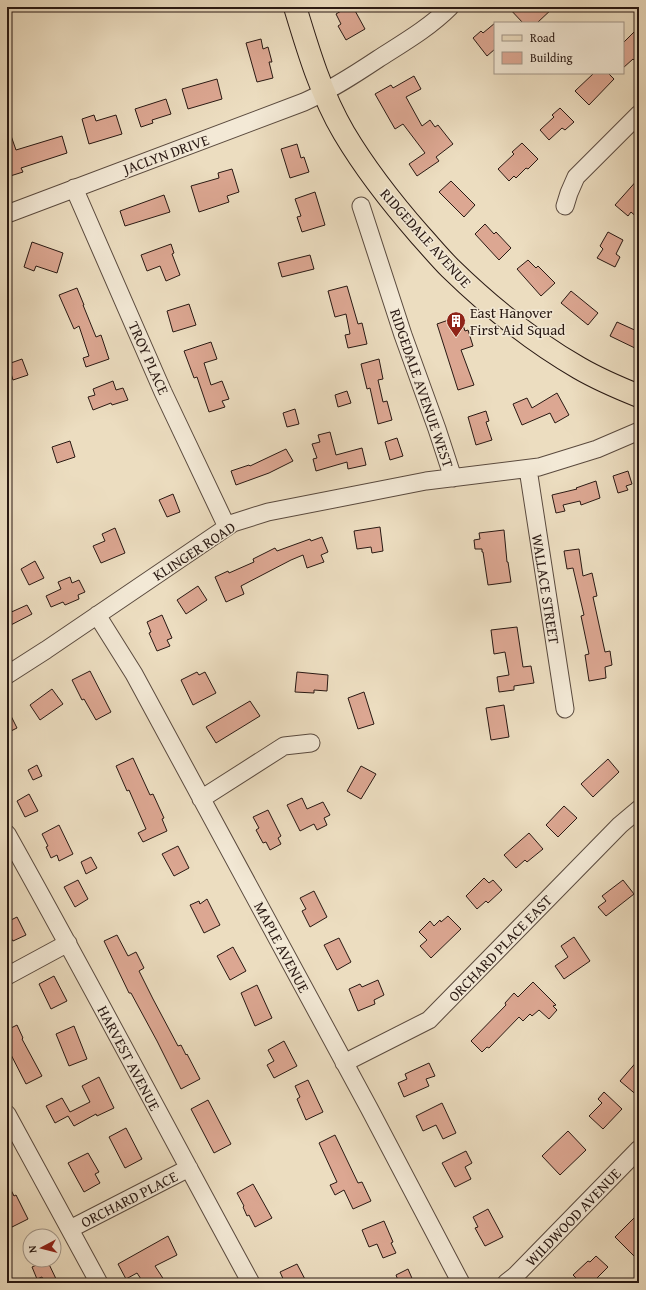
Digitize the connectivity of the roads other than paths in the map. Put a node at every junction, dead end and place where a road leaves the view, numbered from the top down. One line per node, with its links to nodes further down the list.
1 (295, 7): 3 (main road, RIDGEDALE AVENUE)
2 (450, 7): 3 (street, JACLYN DRIVE)
3 (324, 93): 5 (street, JACLYN DRIVE); 9 (main road, RIDGEDALE AVENUE)
4 (639, 114): 7 (street)
5 (74, 188): 8 (street, JACLYN DRIVE); 13 (street, TROY PLACE)
6 (361, 206): 12 (street, RIDGEDALE AVENUE WEST)
7 (564, 206)
8 (7, 214)
9 (639, 396)
10 (639, 431): 11 (street, RIDGEDALE AVENUE WEST)
11 (528, 469): 12 (street, RIDGEDALE AVENUE WEST); 16 (street, WALLACE STREET)
12 (453, 478): 13 (street, KLINGER ROAD)
13 (227, 527): 14 (street, KLINGER ROAD)
14 (97, 615): 15 (street, KLINGER ROAD); 18 (street, MAPLE AVENUE)
15 (7, 675)
16 (564, 709)
17 (311, 743): 18 (street)
18 (201, 799): 23 (street, MAPLE AVENUE)
19 (636, 817): 23 (street, ORCHARD PLACE EAST)
20 (7, 834): 21 (street, HARVEST AVENUE)
21 (68, 943): 22 (street); 26 (street, HARVEST AVENUE)
22 (7, 976)
23 (344, 1063): 30 (street, MAPLE AVENUE)
24 (7, 1114): 27 (street)
25 (639, 1149): 31 (street, WILDWOOD AVENUE)
26 (188, 1168): 27 (street, ORCHARD PLACE); 29 (street, HARVEST AVENUE)
27 (70, 1229): 28 (street)
28 (99, 1283)
29 (251, 1283)
30 (461, 1283)
31 (506, 1283)

